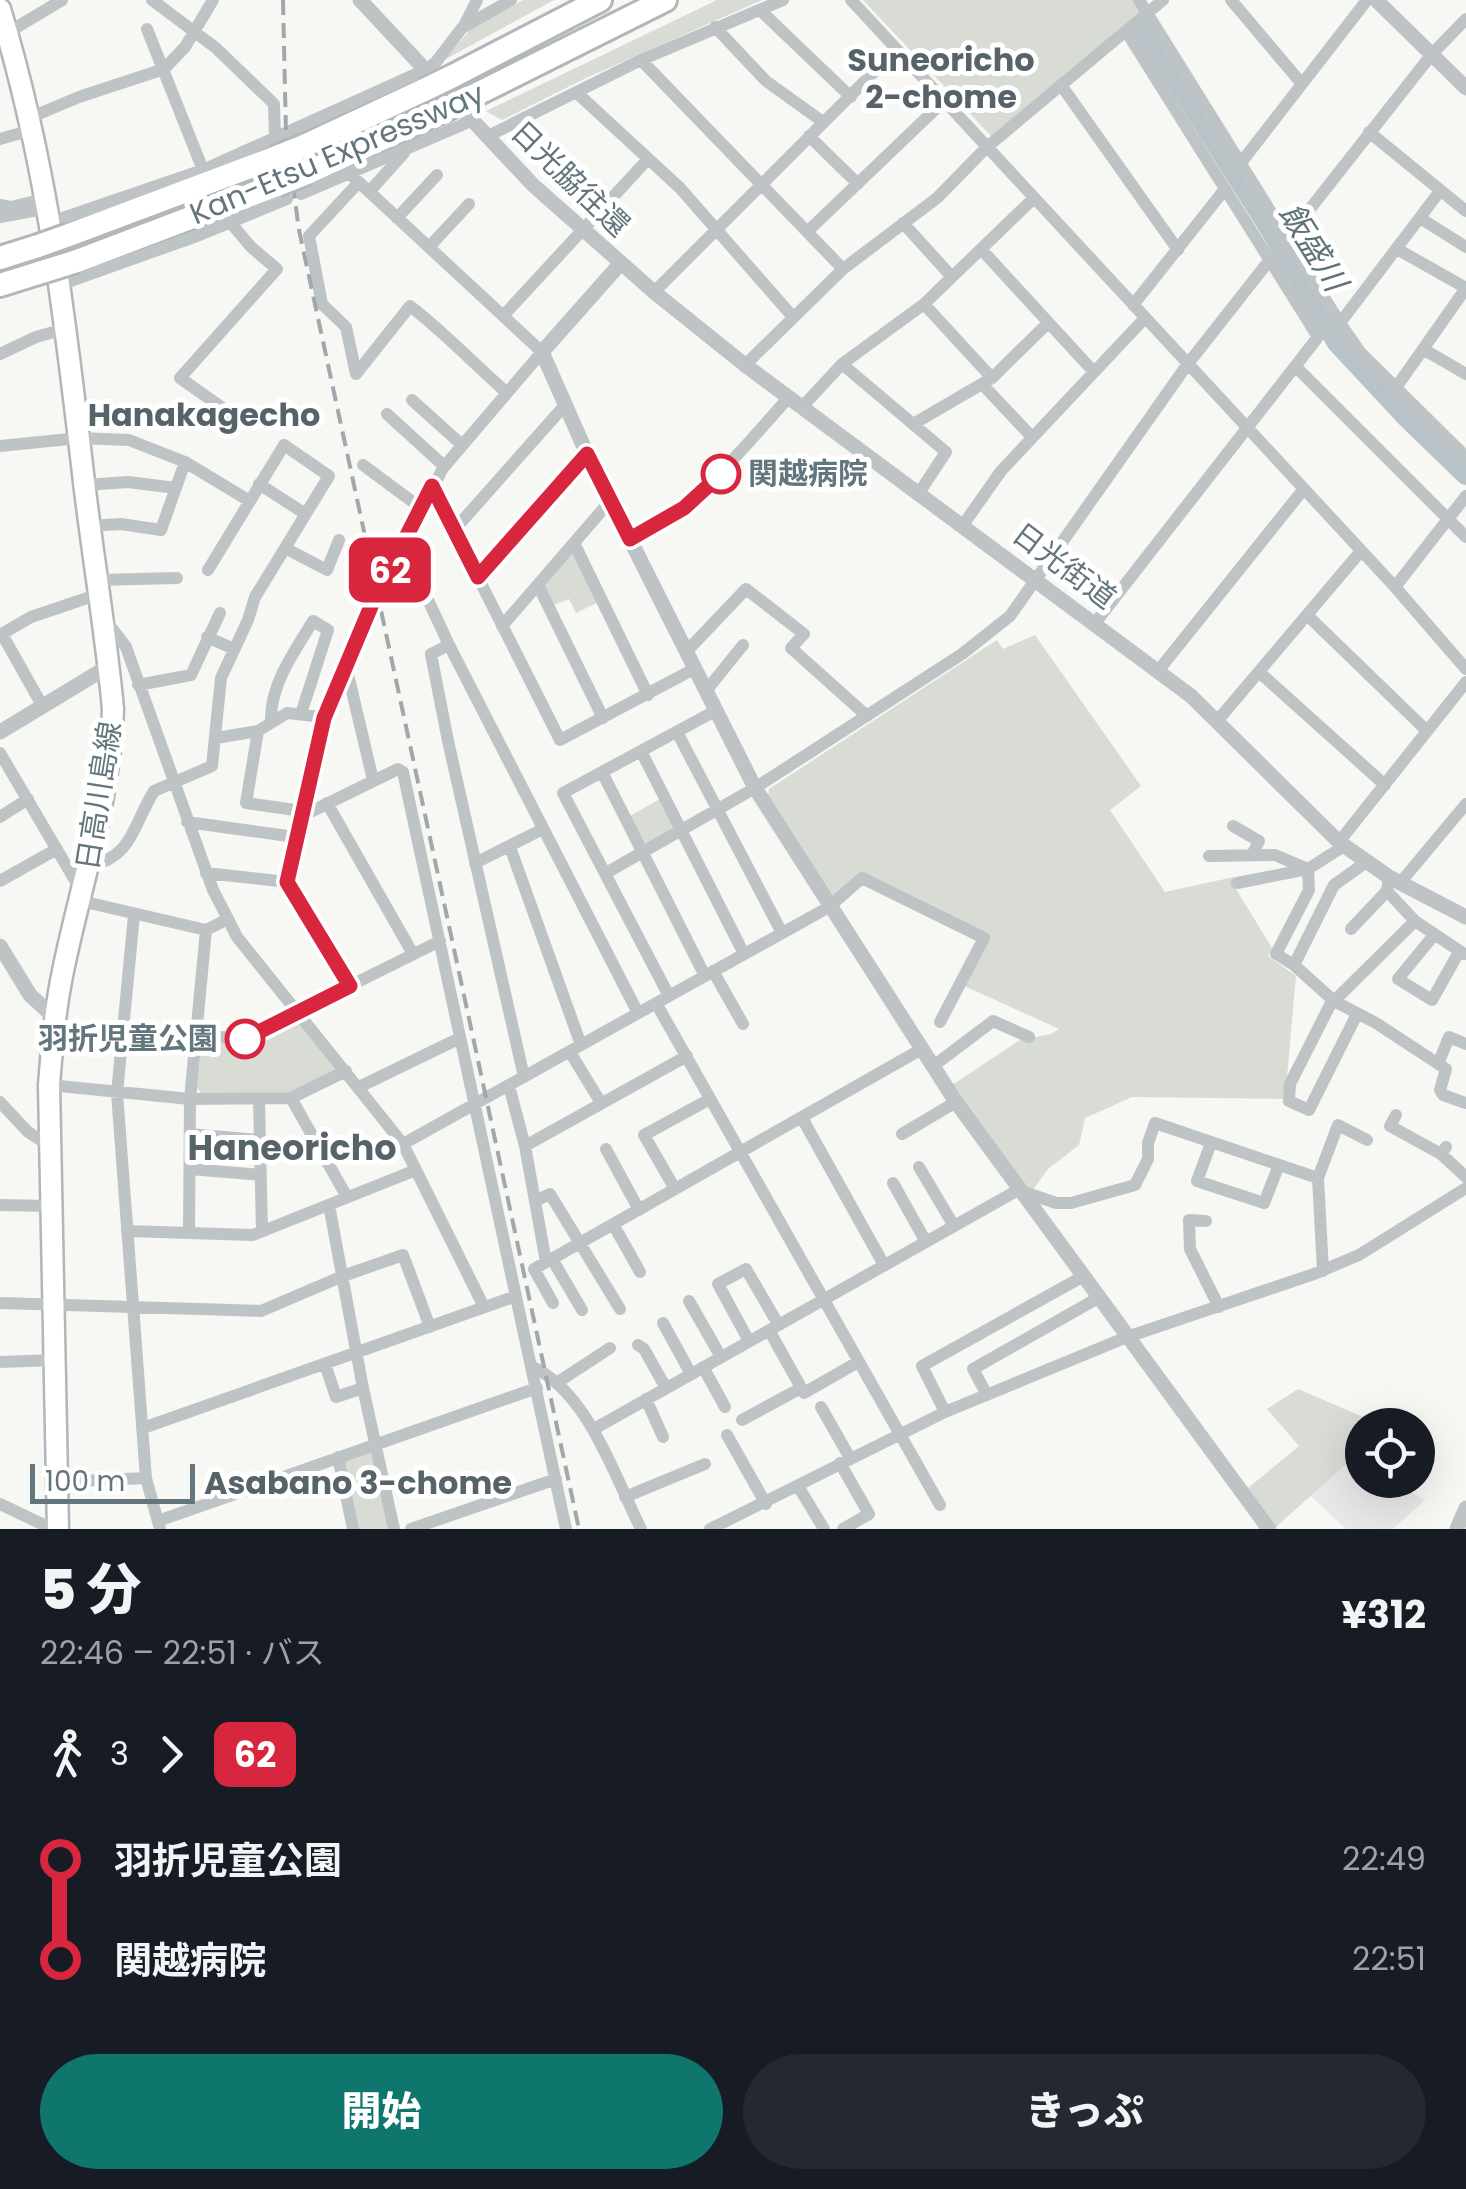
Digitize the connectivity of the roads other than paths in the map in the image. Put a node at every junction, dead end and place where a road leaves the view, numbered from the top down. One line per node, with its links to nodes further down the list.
1 (62, 0): 25 (street)
2 (152, 0): 23 (street)
3 (213, 0): 23 (street)
4 (360, 0): 30 (street, 日光脇往還)
5 (477, 0): 20 (street)
6 (511, 0): 20 (street)
7 (600, 0): 75 (highway, Kan-Etsu Expressway, bridge)
8 (665, 0): 80 (highway, Kan-Etsu Expressway, bridge)
9 (783, 0): 17 (street)
10 (850, 0): 26 (street)
11 (1139, 0): 18 (street)
12 (1163, 0): 18 (street)
13 (1231, 0): 31 (street)
14 (1367, 0): 31 (street)
15 (1376, 0): 27 (street)
16 (0, 9): 25 (main road, 日高川島線)
17 (761, 10): 21 (street); 35 (street)
18 (1147, 13): 24 (street); 48 (street)
19 (1466, 19): 27 (street)
20 (462, 28): 30 (street)
21 (716, 28): 28 (street); 38 (street)
22 (147, 29): 29 (street)
23 (194, 31): 29 (street); 44 (street)
24 (1126, 31): 32 (street); 54 (street)
25 (5, 38): 39 (main road, 日高川島線)
26 (896, 50): 35 (street); 36 (street)
27 (1432, 54): 33 (street); 40 (street)
28 (641, 60): 34 (street); 53 (street)
29 (164, 69): 39 (street); 49 (street)
30 (425, 70): 37 (street, 日光脇往還); 44 (street)
31 (1302, 84): 48 (street)
32 (1061, 85): 46 (street); 74 (street)
33 (1466, 88)
34 (578, 93): 42 (street); 47 (street)
35 (850, 96): 38 (street)
36 (944, 101): 46 (street); 52 (street)
37 (471, 122): 42 (street, 日光脇往還); 45 (street)
38 (824, 122): 41 (street)
39 (31, 124): 43 (street); 59 (main road, 日高川島線)
40 (1369, 132): 55 (street); 69 (street)
41 (809, 136): 52 (street); 53 (street)
42 (486, 137): 67 (street, 日光脇往還)
43 (0, 139)
44 (275, 139): 49 (street)
45 (409, 147): 51 (street); 51 (street)
46 (987, 147): 56 (street); 65 (street)
47 (648, 159): 66 (street); 67 (street)
48 (1240, 164): 69 (street)
49 (203, 170): 59 (street)
50 (437, 175): 62 (street)
51 (359, 183): 62 (street); 64 (street); 103 (street)
52 (858, 184): 68 (street)
53 (760, 186): 66 (street); 68 (street)
54 (1224, 189): 74 (street); 76 (street)
55 (1440, 191): 60 (street); 63 (street)
56 (1034, 198): 72 (street); 85 (street)
57 (469, 204): 70 (street)
58 (0, 205): 59 (street)
59 (50, 210): 61 (street); 80 (main road, 日高川島線)
60 (1466, 211)
61 (0, 217)
62 (398, 218): 70 (street)
63 (1420, 218): 71 (street); 73 (street)
64 (230, 222): 80 (street); 107 (street)
65 (904, 224): 78 (street); 79 (street)
66 (716, 229): 83 (street); 87 (street)
67 (582, 230): 77 (street, 日光脇往還); 86 (street)
68 (808, 231): 78 (street)
69 (1285, 237): 76 (street); 90 (street)
70 (428, 247): 86 (street)
71 (1466, 247)
72 (981, 249): 79 (street); 89 (street)
73 (1397, 249): 82 (street); 90 (street)
74 (1178, 250): 85 (street)
75 (0, 258)
76 (1269, 258): 97 (street); 98 (street)
77 (620, 264): 83 (street, 日光街道); 93 (street)
78 (843, 268): 87 (street)
79 (952, 277): 84 (street)
80 (53, 278): 81 (highway, Kan-Etsu Expressway); 91 (main road, 日高川島線)
81 (0, 285)
82 (1466, 288): 92 (street)
83 (654, 292): 96 (street, 日光街道)
84 (924, 304): 95 (street); 101 (street)
85 (1133, 305): 88 (street)
86 (504, 315): 93 (street)
87 (792, 317): 96 (street)
88 (1145, 318): 97 (street); 99 (street)
89 (1048, 323): 99 (street); 101 (street)
90 (1340, 324): 102 (street)
91 (68, 328): 94 (street); 112 (main road, 日高川島線)
92 (1423, 349): 100 (street); 102 (street)
93 (542, 352): 103 (street); 106 (street)
94 (0, 354)
95 (842, 364): 105 (street); 109 (street)
96 (744, 365): 105 (street, 日光街道)
97 (1187, 365): 110 (street); 145 (street)
98 (1295, 366): 110 (street); 131 (street)
99 (1093, 371): 111 (street)
100 (1466, 374)
101 (987, 381): 109 (street); 111 (street)
102 (1394, 388): 116 (street)
103 (507, 393): 113 (street)
104 (412, 400): 113 (street)
105 (796, 402): 125 (street, 日光街道); 136 (street)
106 (566, 404): 115 (street); 134 (street)
107 (231, 414)
108 (386, 414): 119 (street)
109 (915, 423): 125 (street)
110 (1245, 429): 124 (street); 152 (street)
111 (1032, 436): 132 (street)
112 (80, 438): 114 (street); 117 (street); 121 (main road, 日高川島線)
113 (462, 445): 119 (street)
114 (0, 446)
115 (587, 454): 128 (street); 143 (street)
116 (1466, 457)
117 (184, 462): 123 (street); 127 (street)
118 (362, 465): 129 (street)
119 (444, 466): 122 (street)
120 (259, 484): 127 (street); 130 (street); 130 (street)
121 (85, 485): 123 (street); 133 (main road, 日高川島線)
122 (432, 486): 129 (street); 134 (street)
123 (176, 488): 133 (street)
124 (1303, 490): 141 (street); 164 (street)
125 (919, 493): 132 (street, 日光街道)
126 (1466, 496): 131 (street)
127 (248, 500): 142 (street)
128 (610, 500): 136 (street); 138 (street)
129 (421, 508): 139 (street)
130 (304, 513): 140 (street)
131 (1448, 519): 135 (street); 147 (street)
132 (963, 525): 145 (street, 日光街道)
133 (90, 526): 148 (main road, 日高川島線)
134 (455, 530): 143 (street)
135 (1466, 536)
136 (630, 539): 159 (street)
137 (339, 540): 140 (street)
138 (574, 542): 146 (street); 169 (street)
139 (403, 546): 156 (street); 161 (street)
140 (285, 548): 158 (street)
141 (1361, 551): 147 (street); 150 (street)
142 (208, 570)
143 (478, 577): 153 (street)
144 (177, 578): 148 (street)
145 (1037, 580): 152 (street, 日光街道); 173 (street)
146 (538, 584): 153 (street); 175 (street)
147 (1395, 587): 163 (street)
148 (98, 588): 151 (main road, 日高川島線); 154 (street)
149 (220, 613): 155 (street)
150 (1307, 615): 165 (street); 181 (street)
151 (102, 616): 160 (main road, 日高川島線); 167 (street)
152 (1095, 623): 164 (street, 日光街道)
153 (502, 626): 175 (street)
154 (1, 634): 170 (street)
155 (208, 636): 158 (street); 167 (street)
156 (449, 645): 198 (street); 208 (street)
157 (742, 645): 168 (street)
158 (234, 649): 182 (street)
159 (686, 652): 162 (street); 173 (street)
160 (109, 666): 170 (street); 214 (main road, 日高川島線)
161 (346, 666): 174 (street); 186 (street)
162 (694, 669): 168 (street); 169 (street)
163 (1466, 669)
164 (1158, 671): 176 (street, 日光街道)
165 (1259, 672): 176 (street); 188 (street)
166 (1466, 682): 181 (street)
167 (138, 685): 187 (street)
168 (706, 691): 171 (street)
169 (648, 695): 175 (street)
170 (43, 707): 179 (street)
171 (715, 711): 180 (street); 189 (street)
172 (301, 714): 174 (street); 177 (street); 177 (street)
173 (867, 716): 189 (street)
174 (324, 718): 194 (street)
175 (603, 718)
176 (1218, 720): 201 (street, 日光街道)
177 (270, 721): 178 (street)
178 (258, 730): 182 (street); 194 (street)
179 (0, 732)
180 (678, 732): 183 (street); 193 (street)
181 (1427, 732): 188 (street)
182 (216, 738): 187 (street)
183 (641, 751): 185 (street); 199 (street)
184 (0, 753): 190 (street)
185 (602, 772): 204 (street); 211 (street)
186 (372, 780): 191 (street); 226 (street)
187 (173, 782): 196 (street); 214 (street)
188 (1385, 785): 201 (street)
189 (755, 788): 193 (street); 217 (street)
190 (28, 800): 195 (street); 203 (street)
191 (327, 803): 194 (street); 228 (street)
192 (1466, 804): 216 (street)
193 (718, 811): 199 (street); 224 (street)
194 (301, 814): 200 (street)
195 (0, 817)
196 (187, 822): 200 (street); 210 (street)
197 (1233, 826): 205 (street)
198 (543, 829): 202 (street); 237 (street)
199 (682, 831): 204 (street); 229 (street)
200 (295, 838): 213 (street)
201 (1342, 844): 207 (street, 日光街道); 209 (street)
202 (510, 846): 208 (street); 246 (street)
203 (57, 849): 212 (street); 214 (street)
204 (642, 853): 211 (street); 232 (street)
205 (1253, 854): 206 (street); 209 (street)
206 (1209, 856)
207 (1366, 862): 216 (street, 日光街道); 231 (street)
208 (475, 863): 252 (street)
209 (1308, 869): 215 (street); 231 (street)
210 (206, 873): 213 (street); 220 (street)
211 (606, 874): 234 (street)
212 (0, 881)
213 (287, 882): 233 (street)
214 (85, 883): 218 (street); 239 (main road, 日高川島線)
215 (1237, 883)
216 (1392, 884): 219 (street, 日光街道); 221 (street); 222 (street)
217 (829, 907): 224 (street); 240 (street); 247 (street)
218 (134, 915): 223 (street); 256 (street)
219 (1466, 917)
220 (228, 918): 223 (street); 236 (street)
221 (1415, 920): 225 (street); 235 (street)
222 (1351, 928)
223 (206, 930): 242 (street)
224 (782, 933): 229 (street)
225 (1434, 935): 230 (street); 230 (street)
226 (440, 941): 228 (street); 244 (street)
227 (0, 946): 239 (street)
228 (413, 954): 233 (street)
229 (744, 954): 232 (street)
230 (1463, 954)
231 (1294, 965): 235 (street)
232 (709, 974): 234 (street); 241 (street)
233 (350, 986): 236 (street)
234 (663, 999): 237 (street); 248 (street)
235 (1334, 1001): 238 (street); 238 (street)
236 (299, 1011): 242 (street); 251 (street)
237 (638, 1013): 246 (street)
238 (1357, 1014): 249 (street)
239 (54, 1018): 253 (main road, 日高川島線)
240 (940, 1022)
241 (743, 1024)
242 (196, 1035): 259 (street)
243 (1028, 1037): 250 (street)
244 (460, 1038): 254 (street); 265 (street)
245 (1466, 1044): 249 (street)
246 (576, 1048): 252 (street); 262 (street)
247 (920, 1050): 250 (street); 267 (street)
248 (686, 1056): 258 (street); 262 (street)
249 (1438, 1064): 264 (street)
250 (932, 1067): 263 (street)
251 (346, 1072): 254 (street); 257 (street)
252 (524, 1077): 255 (street)
253 (49, 1085): 256 (street); 274 (main road, 日高川島線)
254 (359, 1086): 272 (street)
255 (509, 1086): 265 (street); 275 (street)
256 (117, 1094): 259 (street); 299 (street)
257 (291, 1098): 260 (street); 289 (street)
258 (710, 1098): 277 (street); 287 (street)
259 (190, 1099): 260 (street); 268 (street)
260 (259, 1099): 270 (street)
261 (0, 1102): 274 (street)
262 (601, 1102): 275 (street)
263 (956, 1102): 269 (street); 288 (street)
264 (1466, 1103)
265 (475, 1104): 272 (street); 309 (street)
266 (1396, 1115): 283 (street)
267 (802, 1118): 277 (street); 304 (street)
268 (190, 1134): 270 (street); 280 (street)
269 (902, 1134)
270 (260, 1140): 282 (street)
271 (1367, 1140): 284 (street)
272 (404, 1144): 281 (street)
273 (1211, 1144): 278 (street); 278 (street); 288 (street)
274 (48, 1145): 293 (main road, 日高川島線)
275 (524, 1146): 290 (street)
276 (606, 1150): 294 (street)
277 (741, 1151): 287 (street); 311 (street)
278 (1279, 1164): 284 (street)
279 (919, 1167): 297 (street)
280 (190, 1169): 282 (street); 300 (street)
281 (416, 1170): 289 (street); 318 (street)
282 (260, 1176): 298 (street)
283 (1466, 1177)
284 (1318, 1178): 305 (street)
285 (893, 1183): 302 (street)
286 (1466, 1188): 305 (street)
287 (674, 1189): 294 (street)
288 (1018, 1190): 297 (street); 308 (street)
289 (347, 1197): 292 (street)
290 (536, 1202): 301 (street); 303 (street)
291 (0, 1205): 293 (street)
292 (330, 1205): 298 (street); 307 (street)
293 (50, 1206): 315 (main road, 日高川島線)
294 (639, 1210): 296 (street)
295 (1206, 1221): 317 (street)
296 (614, 1224): 301 (street); 306 (street)
297 (954, 1226): 302 (street)
298 (262, 1231): 300 (street)
299 (127, 1232): 300 (street); 316 (street)
300 (189, 1233)
301 (582, 1242): 303 (street); 319 (street)
302 (926, 1242): 304 (street)
303 (549, 1260): 312 (street); 320 (street)
304 (884, 1265): 311 (street)
305 (1323, 1271): 317 (street)
306 (640, 1272)
307 (343, 1276): 316 (street); 322 (street); 329 (street)
308 (1082, 1277): 310 (street); 327 (street)
309 (516, 1296): 318 (street); 335 (street)
310 (1098, 1298): 324 (street); 336 (street)
311 (822, 1300): 323 (street); 333 (street)
312 (552, 1302)
313 (689, 1302): 330 (street)
314 (0, 1303): 315 (street)
315 (54, 1305): 316 (street); 331 (main road, 日高川島線)
316 (132, 1305): 349 (street)
317 (1220, 1306): 324 (street)
318 (484, 1307): 322 (street)
319 (620, 1309)
320 (582, 1310)
321 (663, 1322): 337 (street)
322 (430, 1327): 329 (street)
323 (773, 1327): 325 (street); 325 (street); 342 (street)
324 (1127, 1337): 343 (street); 377 (street)
325 (749, 1341): 330 (street)
326 (638, 1344): 341 (street)
327 (959, 1346): 336 (street); 347 (street)
328 (610, 1348): 338 (street)
329 (356, 1354): 334 (street); 339 (street)
330 (721, 1357): 337 (street)
331 (56, 1360): 332 (street); 360 (main road, 日高川島線)
332 (0, 1362)
333 (858, 1362): 342 (street); 351 (street)
334 (325, 1364): 339 (street); 349 (street)
335 (531, 1366): 338 (street); 340 (street)
336 (973, 1369): 343 (street)
337 (697, 1370): 341 (street); 345 (street)
338 (558, 1382): 350 (street)
339 (363, 1388): 354 (street)
340 (537, 1388): 354 (street); 359 (street)
341 (666, 1388): 344 (street)
342 (801, 1388): 348 (street)
343 (987, 1395): 347 (street)
344 (646, 1399): 350 (street); 353 (street)
345 (725, 1407)
346 (821, 1407): 356 (street)
347 (946, 1412): 351 (street)
348 (742, 1420)
349 (143, 1428): 358 (street)
350 (594, 1429): 362 (street)
351 (898, 1433): 356 (street); 365 (street)
352 (727, 1435): 364 (street)
353 (663, 1437)
354 (375, 1446): 355 (street); 370 (street)
355 (338, 1458): 367 (street); 369 (street)
356 (845, 1460): 361 (street); 376 (street)
357 (705, 1464): 362 (street)
358 (146, 1478): 360 (street); 367 (street)
359 (556, 1479): 371 (street); 372 (street)
360 (58, 1482): 368 (main road, 日高川島線)
361 (798, 1486): 364 (street); 375 (street)
362 (626, 1497): 373 (street)
363 (0, 1504): 368 (street)
364 (766, 1504): 374 (street)
365 (940, 1505)
366 (1466, 1508): 378 (street)
367 (159, 1525)
368 (58, 1528)
369 (353, 1529)
370 (394, 1529)
371 (412, 1529)
372 (566, 1529)
373 (641, 1529)
374 (710, 1529)
375 (824, 1529)
376 (843, 1529)
377 (1269, 1529)
378 (1456, 1529)

